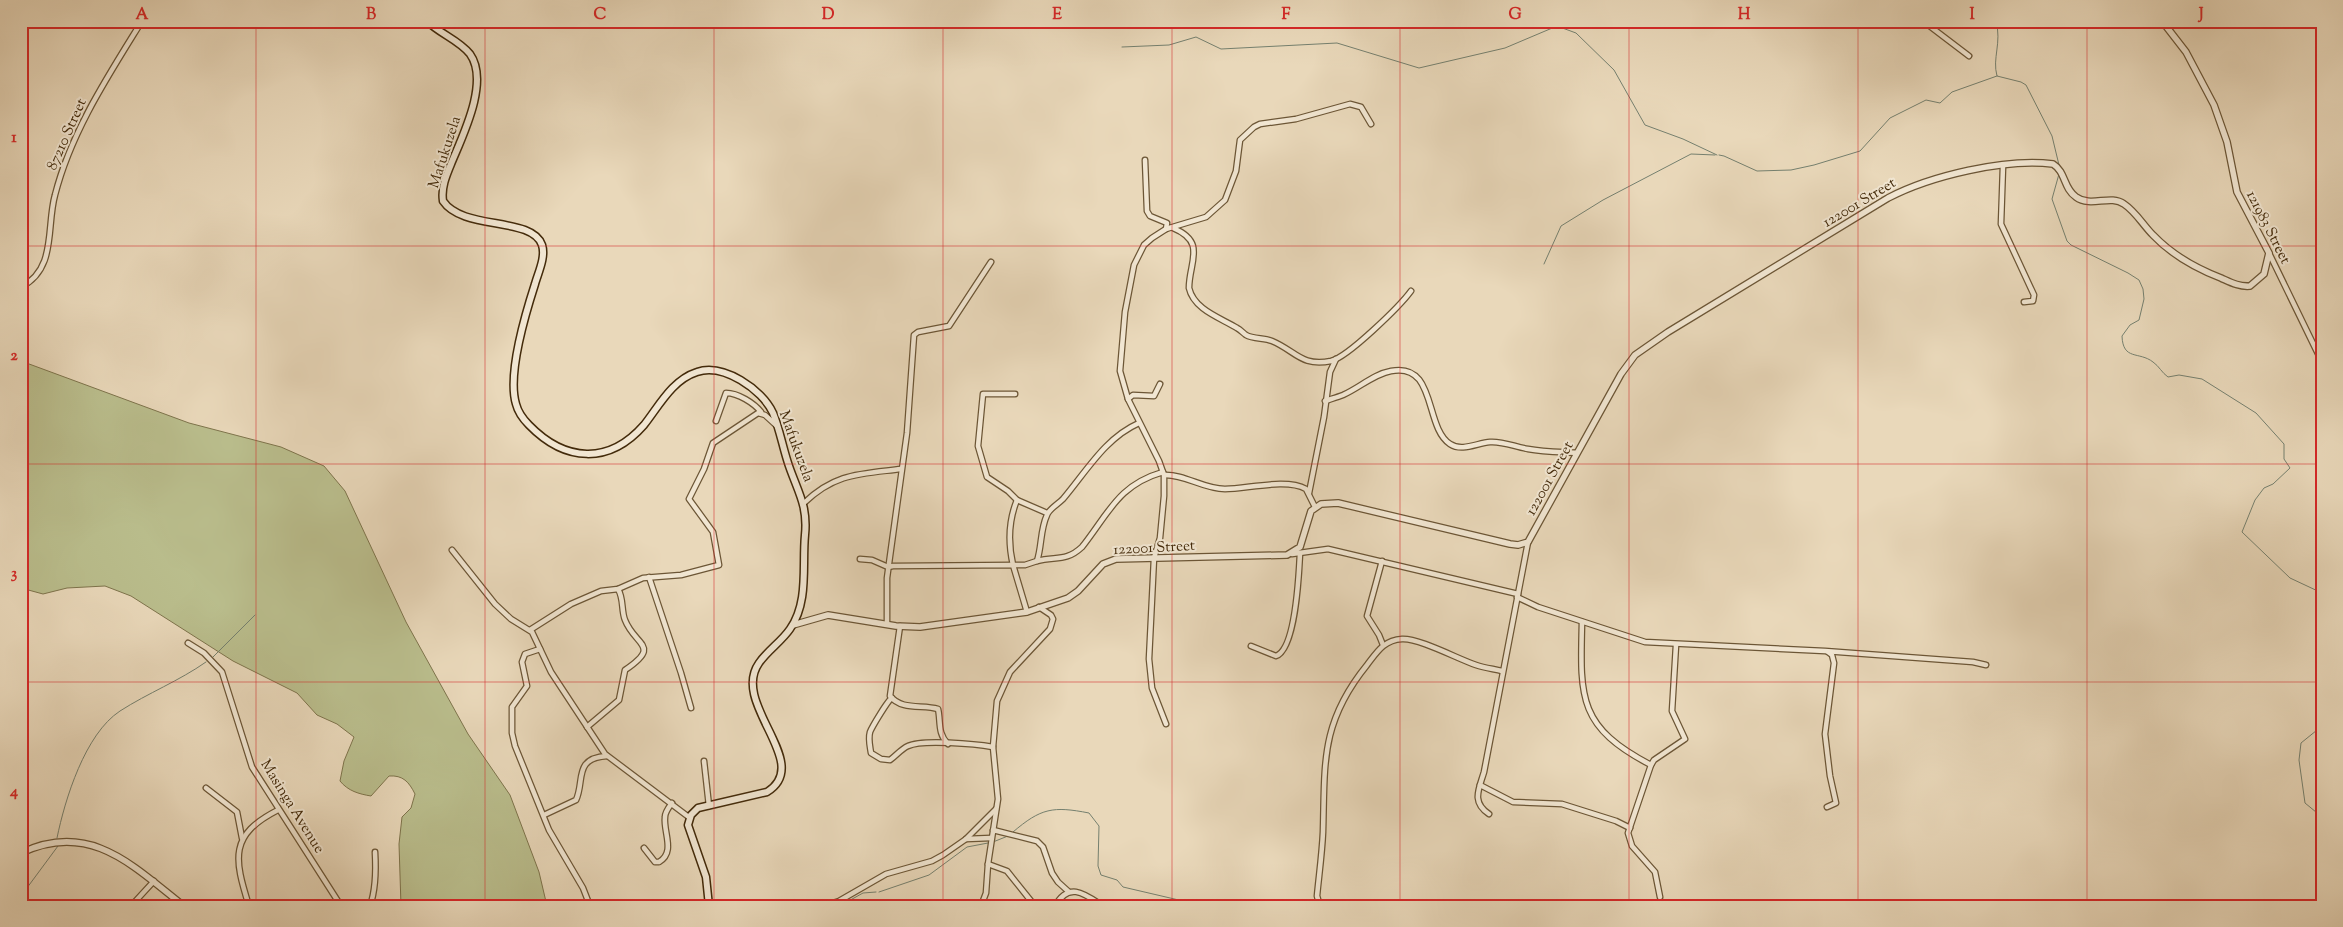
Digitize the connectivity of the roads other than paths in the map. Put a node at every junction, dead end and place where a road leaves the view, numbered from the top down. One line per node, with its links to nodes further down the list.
1 (142, 21): 12 (street, 87210 Street)
2 (427, 21): 24 (main road, Mafukuzela)
3 (1923, 21): 5 (street)
4 (2162, 21): 10 (street, 121983 Street)
5 (1969, 56)
6 (1371, 124): 9 (street)
7 (1145, 160): 9 (street)
8 (2003, 166): 10 (street, 122001 Street); 14 (street); 25 (street, 122001 Street)
9 (1169, 228): 15 (street); 19 (street)
10 (2269, 253): 16 (street, 121983 Street)
11 (991, 262): 26 (street)
12 (21, 287)
13 (1411, 291): 15 (street)
14 (2024, 302)
15 (1336, 358): 20 (street)
16 (2322, 362)
17 (1160, 384): 19 (street)
18 (1015, 394): 29 (street)
19 (1128, 399): 23 (street)
20 (1325, 401): 25 (street); 28 (street)
21 (761, 412): 22 (street); 24 (street); 43 (street)
22 (716, 421)
23 (1139, 423): 27 (street); 32 (street)
24 (778, 427): 30 (main road, Mafukuzela)
25 (1577, 453): 33 (street, 122001 Street)
26 (900, 469): 30 (street); 42 (street)
27 (1164, 474): 28 (street); 37 (street); 39 (street)
28 (1309, 493): 31 (street)
29 (1017, 500): 32 (street); 41 (street)
30 (804, 503): 50 (main road, Mafukuzela)
31 (1315, 507): 33 (street); 36 (street)
32 (1047, 513): 39 (street)
33 (1528, 542): 45 (street, 122001 Street)
34 (452, 550): 52 (street)
35 (1300, 553): 36 (street); 40 (street); 56 (street)
36 (1292, 554): 37 (street, 122001 Street)
37 (1154, 558): 46 (street, 122001 Street); 63 (street)
38 (860, 559): 42 (street)
39 (1037, 561): 41 (street)
40 (1382, 561): 45 (street); 54 (street)
41 (1013, 565): 42 (street); 47 (street)
42 (888, 567): 49 (street)
43 (649, 577): 44 (street); 62 (street)
44 (618, 589): 52 (street); 64 (street)
45 (1518, 596): 48 (street); 60 (street, 122001 Street)
46 (1039, 607): 47 (street, 122001 Street); 66 (street)
47 (1027, 612): 51 (street, 122001 Street)
48 (1582, 622): 55 (street); 69 (street)
49 (887, 624): 50 (street, 122001 Street); 51 (street, 122001 Street)
50 (793, 625): 73 (main road, Mafukuzela)
51 (900, 626): 61 (street)
52 (530, 630): 57 (street)
53 (188, 643): 76 (street, Masinga Avenue)
54 (1383, 645): 60 (street); 104 (street)
55 (1676, 645): 58 (street); 69 (street)
56 (1251, 646)
57 (540, 649): 64 (street); 78 (street)
58 (1825, 651): 59 (street); 75 (street)
59 (1986, 665)
60 (1502, 671): 70 (street, 122001 Street)
61 (892, 698): 65 (street); 65 (street)
62 (690, 708)
63 (1166, 724)
64 (587, 727): 67 (street)
65 (948, 744): 66 (street)
66 (993, 747): 74 (street)
67 (608, 756): 72 (street); 78 (street)
68 (704, 761): 73 (street)
69 (1651, 764): 80 (street)
70 (1480, 785): 77 (street, 122001 Street); 80 (street)
71 (206, 788): 83 (street)
72 (672, 803): 79 (street); 85 (street)
73 (709, 806): 79 (main road, Mafukuzela)
74 (996, 808): 81 (street); 84 (street)
75 (1827, 808)
76 (278, 810): 83 (street); 95 (street, Masinga Avenue)
77 (1489, 814)
78 (544, 815): 97 (street)
79 (690, 818): 98 (main road)
80 (1630, 828): 91 (street)
81 (993, 830): 82 (street); 90 (street)
82 (991, 838): 84 (street); 88 (street)
83 (242, 839): 94 (street)
84 (966, 839): 99 (street)
85 (644, 848)
86 (375, 852): 96 (street)
87 (21, 853): 89 (street)
88 (988, 864): 100 (street); 101 (street)
89 (154, 881): 92 (street); 93 (street)
90 (1069, 892): 102 (street); 103 (street)
91 (1660, 897)
92 (131, 906)
93 (184, 906)
94 (249, 906)
95 (341, 906)
96 (370, 906)
97 (590, 906)
98 (709, 906)
99 (822, 906)
100 (981, 906)
101 (1035, 906)
102 (1055, 906)
103 (1103, 906)
104 (1320, 906)

